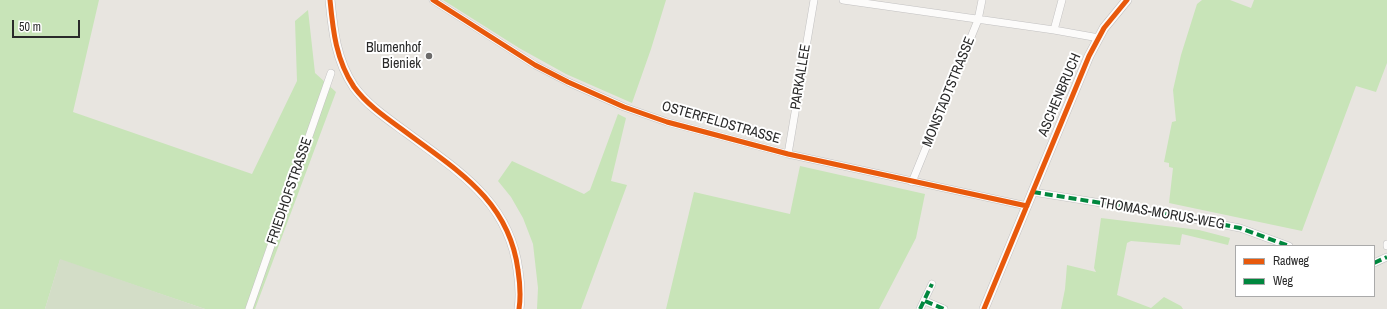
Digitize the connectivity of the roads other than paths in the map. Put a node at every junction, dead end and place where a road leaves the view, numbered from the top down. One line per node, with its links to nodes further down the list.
1 (330, 0): 22 (street)
2 (433, 0): 12 (street, OSTERFELDSTRASSE)
3 (814, 0): 12 (street, PARKALLEE)
4 (843, 0): 8 (street)
5 (982, 0): 8 (street, MONSTADTSTRASSE)
6 (1062, 0): 9 (street)
7 (1127, 0): 10 (street, ASCHENBRUCH)
8 (978, 20): 9 (street); 13 (street, MONSTADTSTRASSE)
9 (1054, 30): 10 (street)
10 (1099, 38): 14 (street, ASCHENBRUCH)
11 (330, 73): 21 (street, FRIEDHOFSTRASSE)
12 (788, 154): 13 (street, OSTERFELDSTRASSE)
13 (912, 182): 15 (street, OSTERFELDSTRASSE)
14 (1033, 192): 15 (street, ASCHENBRUCH); 16 (street, THOMAS-MORUS-WEG)
15 (1027, 206): 25 (street, ASCHENBRUCH)
16 (1286, 245)
17 (1387, 257): 18 (street)
18 (1375, 263)
19 (932, 284): 20 (street)
20 (924, 301): 23 (street); 24 (street)
21 (249, 309)
22 (519, 309)
23 (920, 309)
24 (944, 309)
25 (984, 309)

